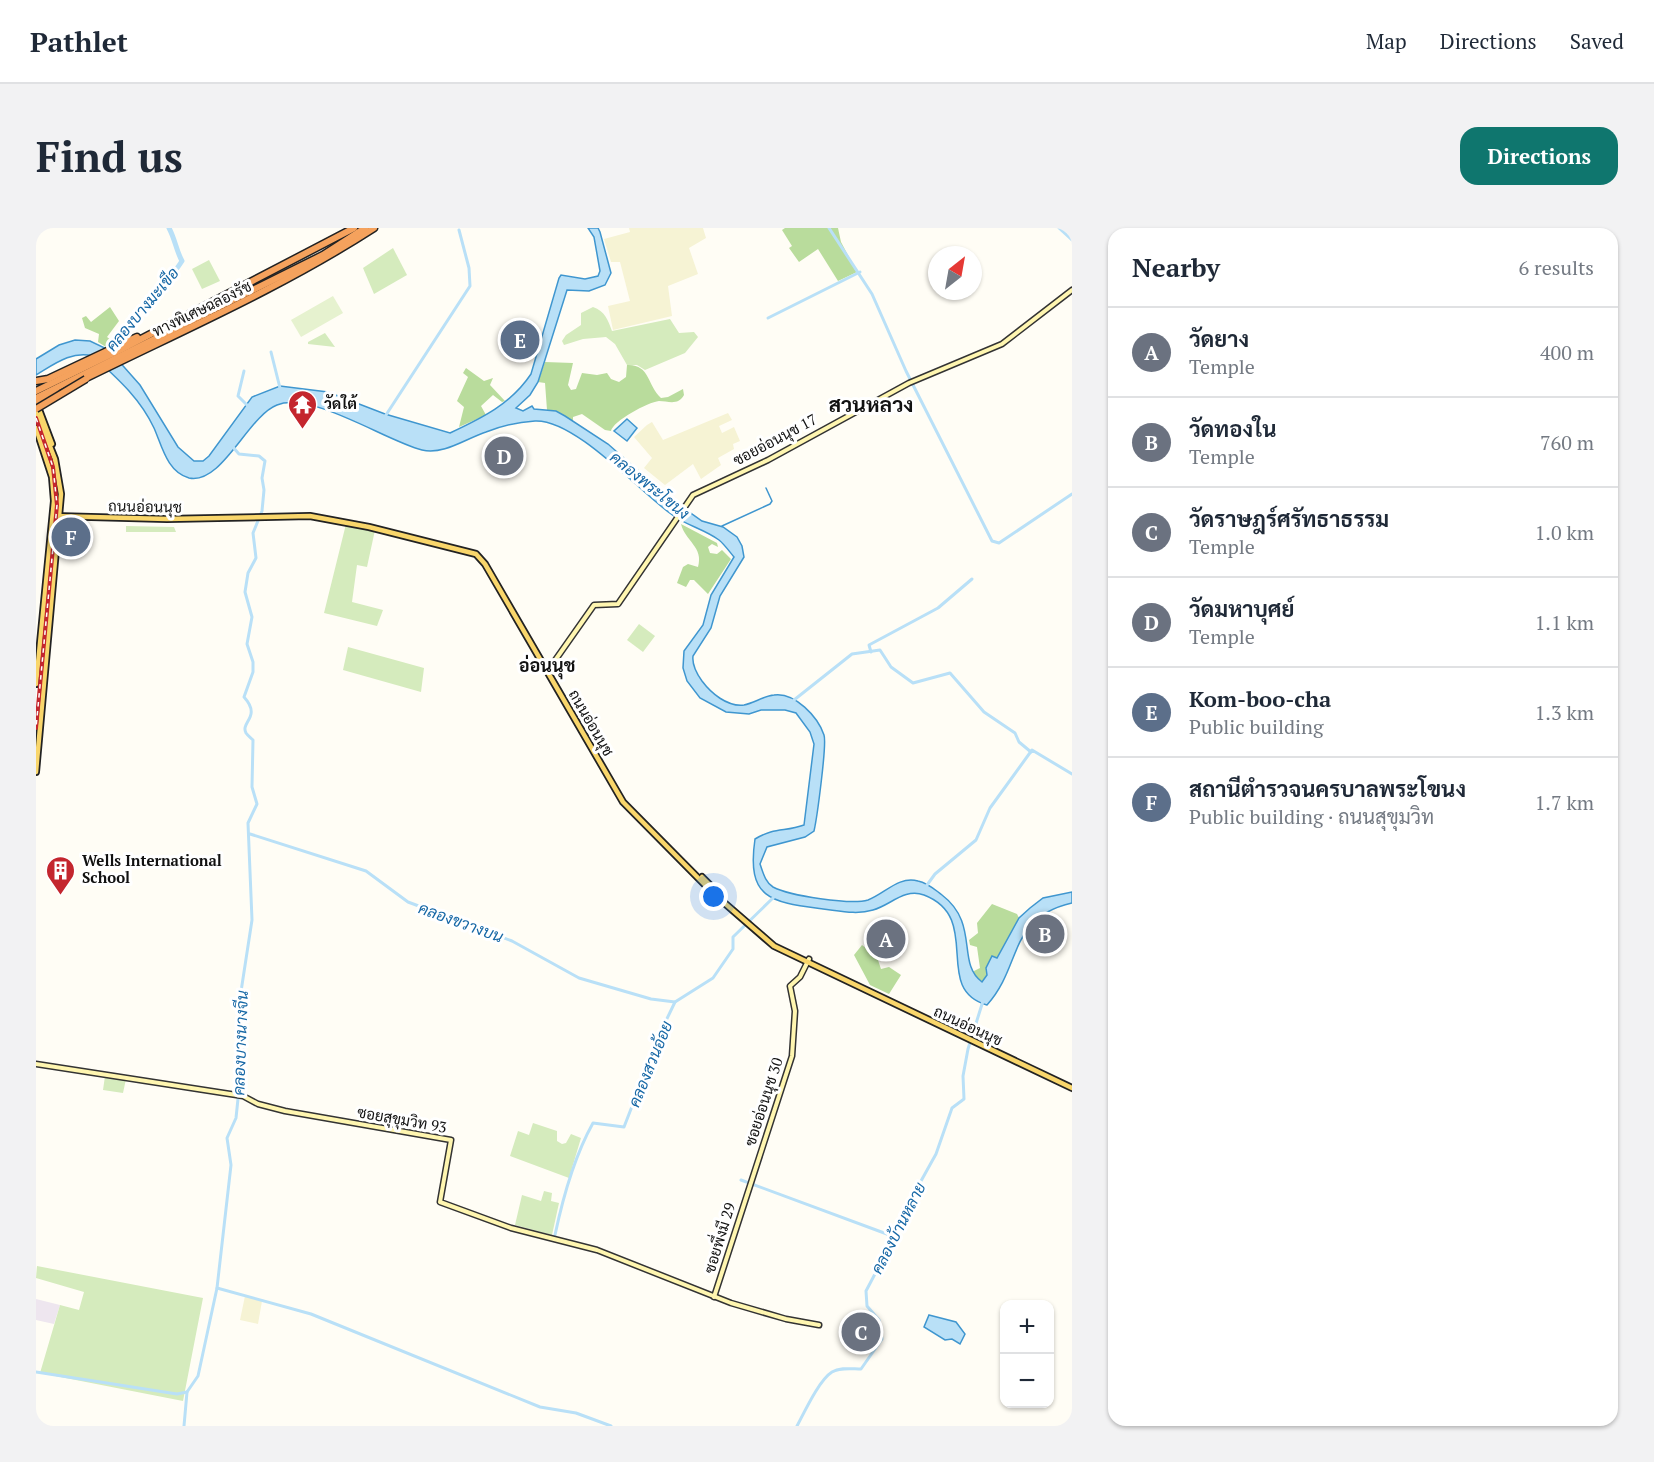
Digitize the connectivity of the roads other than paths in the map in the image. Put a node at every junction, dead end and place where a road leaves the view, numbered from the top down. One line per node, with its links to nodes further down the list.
1 (354, 228): 5 (highway)
2 (365, 228): 8 (highway, ทางพิเศษฉลองรัช)
3 (374, 228): 9 (highway, ทางพิเศษฉลองรัช, bridge)
4 (1072, 290): 17 (street, ซอยอ่อนนุช 17)
5 (177, 320): 6 (highway); 7 (highway)
6 (36, 381)
7 (36, 391)
8 (36, 398)
9 (36, 408): 12 (main road); 12 (main road)
10 (36, 428): 13 (main road)
11 (36, 435): 13 (main road)
12 (55, 459): 15 (main road)
13 (49, 465): 14 (main road)
14 (53, 515): 15 (main road, ถนนอ่อนนุช); 16 (main road)
15 (61, 516): 17 (main road, ถนนอ่อนนุช); 19 (main road)
16 (38, 633): 18 (main road)
17 (548, 671): 21 (main road, ถนนอ่อนนุช)
18 (36, 684)
19 (38, 741): 20 (main road)
20 (36, 772)
21 (808, 960): 23 (main road, ถนนอ่อนนุช); 24 (street, ซอยอ่อนนุช 30)
22 (36, 1064): 25 (street, ซอยสุขุมวิท 93)
23 (1072, 1087)
24 (750, 1184): 25 (street, ซอยพึ่งมี 29)
25 (714, 1297): 26 (street, ซอยสุขุมวิท 93)
26 (819, 1325)

